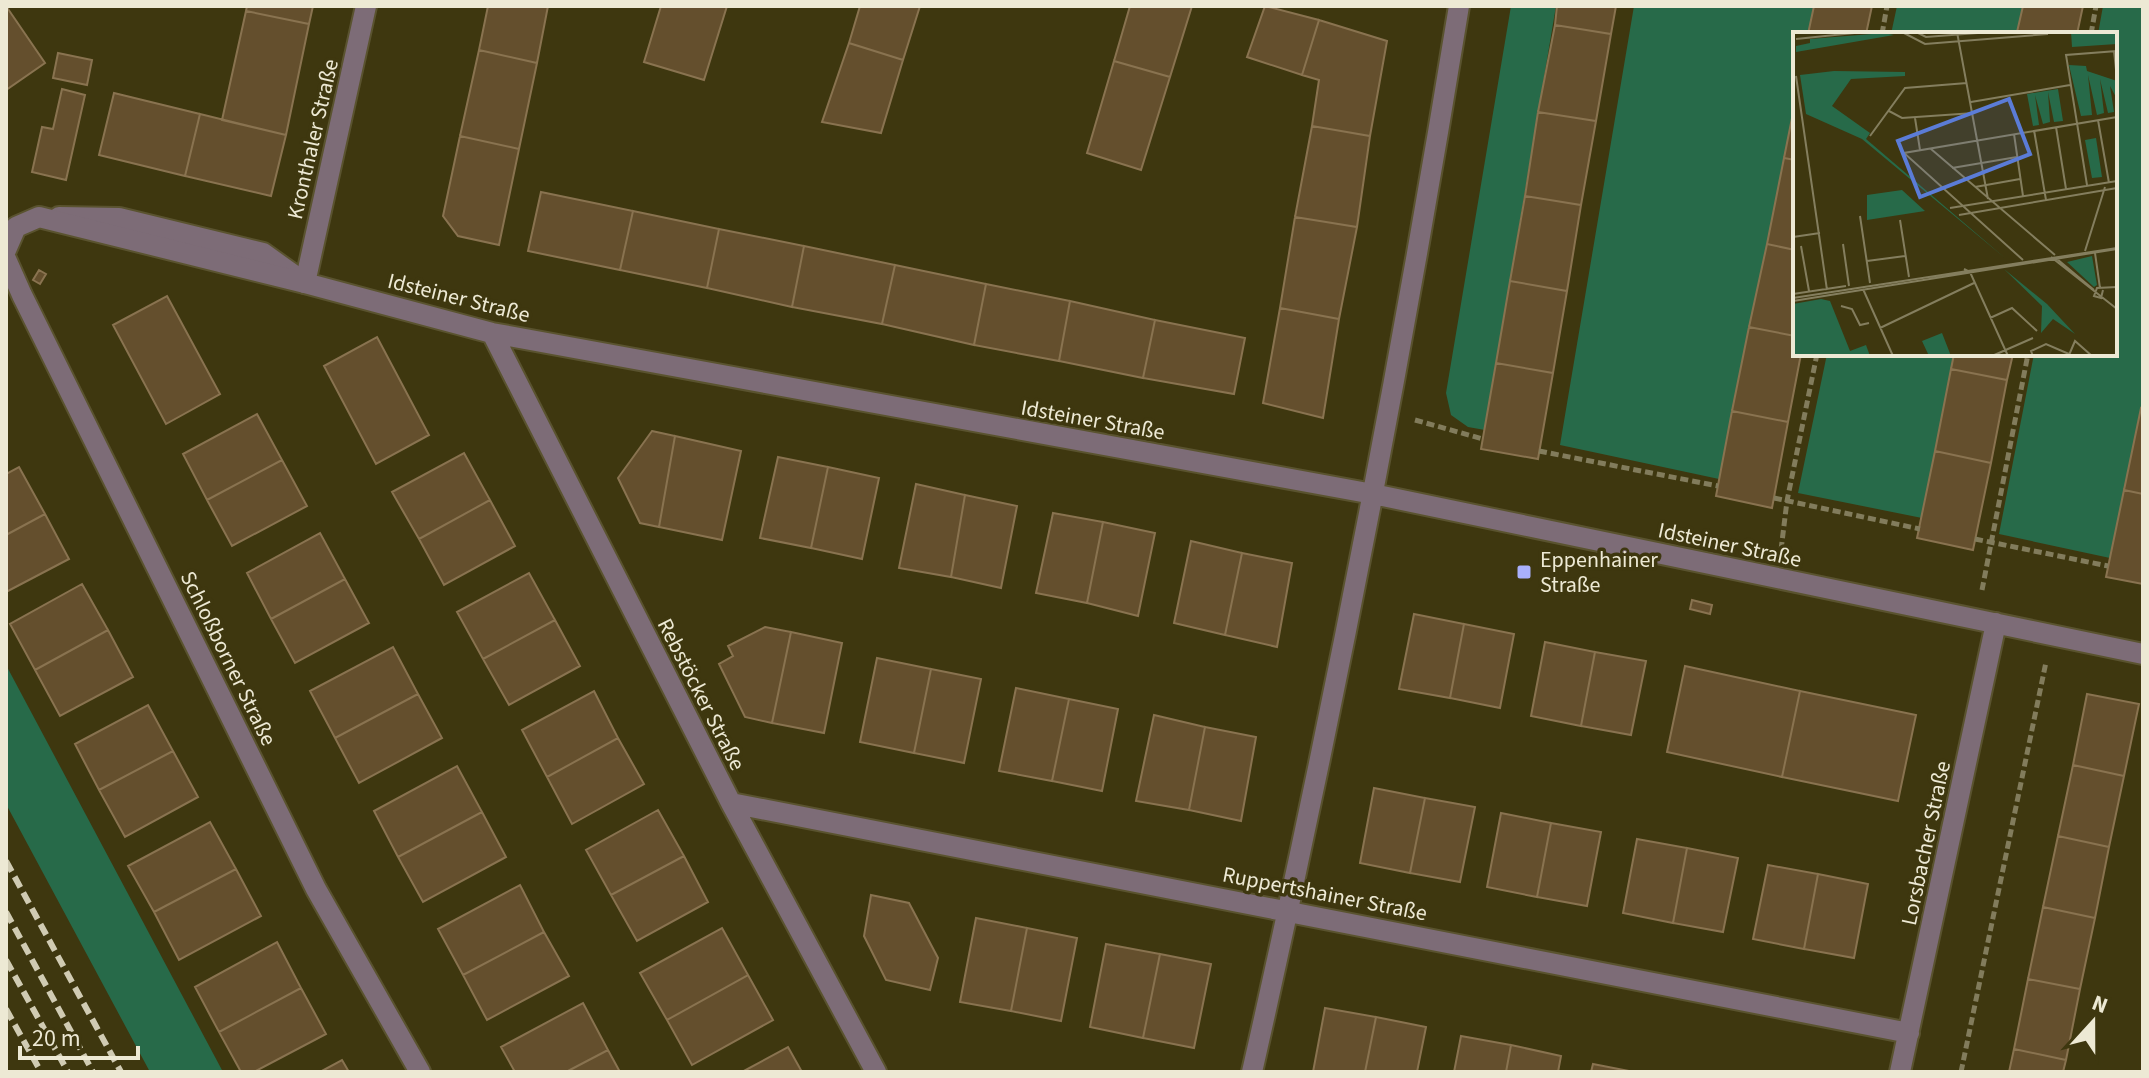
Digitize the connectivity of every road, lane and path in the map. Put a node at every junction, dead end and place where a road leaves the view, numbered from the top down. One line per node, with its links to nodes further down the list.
1 (366, 6): 9 (street, Kronthaler Straße)
2 (1887, 6): 5 (path)
3 (2096, 6): 6 (path)
4 (1455, 7): 13 (street)
5 (1882, 32)
6 (2091, 32)
7 (6, 250): 9 (street, Idsteiner Straße)
8 (6, 259): 31 (street, Schloßborner Straße)
9 (305, 283): 10 (street, Idsteiner Straße)
10 (492, 333): 17 (street, Idsteiner Straße); 28 (street, Rebstöcker Straße)
11 (1817, 356): 19 (path)
12 (2028, 356): 22 (path)
13 (1387, 412): 14 (path); 17 (street)
14 (1483, 439)
15 (1539, 451): 16 (path)
16 (1718, 486)
17 (1373, 494): 24 (street, Idsteiner Straße); 29 (street)
18 (1774, 498): 19 (path)
19 (1787, 501): 20 (path); 24 (path)
20 (1920, 529)
21 (1975, 539): 22 (path)
22 (1991, 544): 23 (path); 25 (path)
23 (2108, 566)
24 (1777, 578): 25 (street, Idsteiner Straße)
25 (1986, 621): 26 (street, Idsteiner Straße); 30 (street, Lorsbacher Straße)
26 (2052, 635): 27 (street, Idsteiner Straße); 35 (path)
27 (2143, 654)
28 (731, 803): 29 (street, Ruppertshainer Straße); 32 (street, Rebstöcker Straße)
29 (1288, 910): 30 (street, Ruppertshainer Straße); 33 (street)
30 (1909, 1033): 34 (street, Lorsbacher Straße)
31 (420, 1072)
32 (876, 1072)
33 (1252, 1072)
34 (1900, 1072)
35 (1961, 1072)

